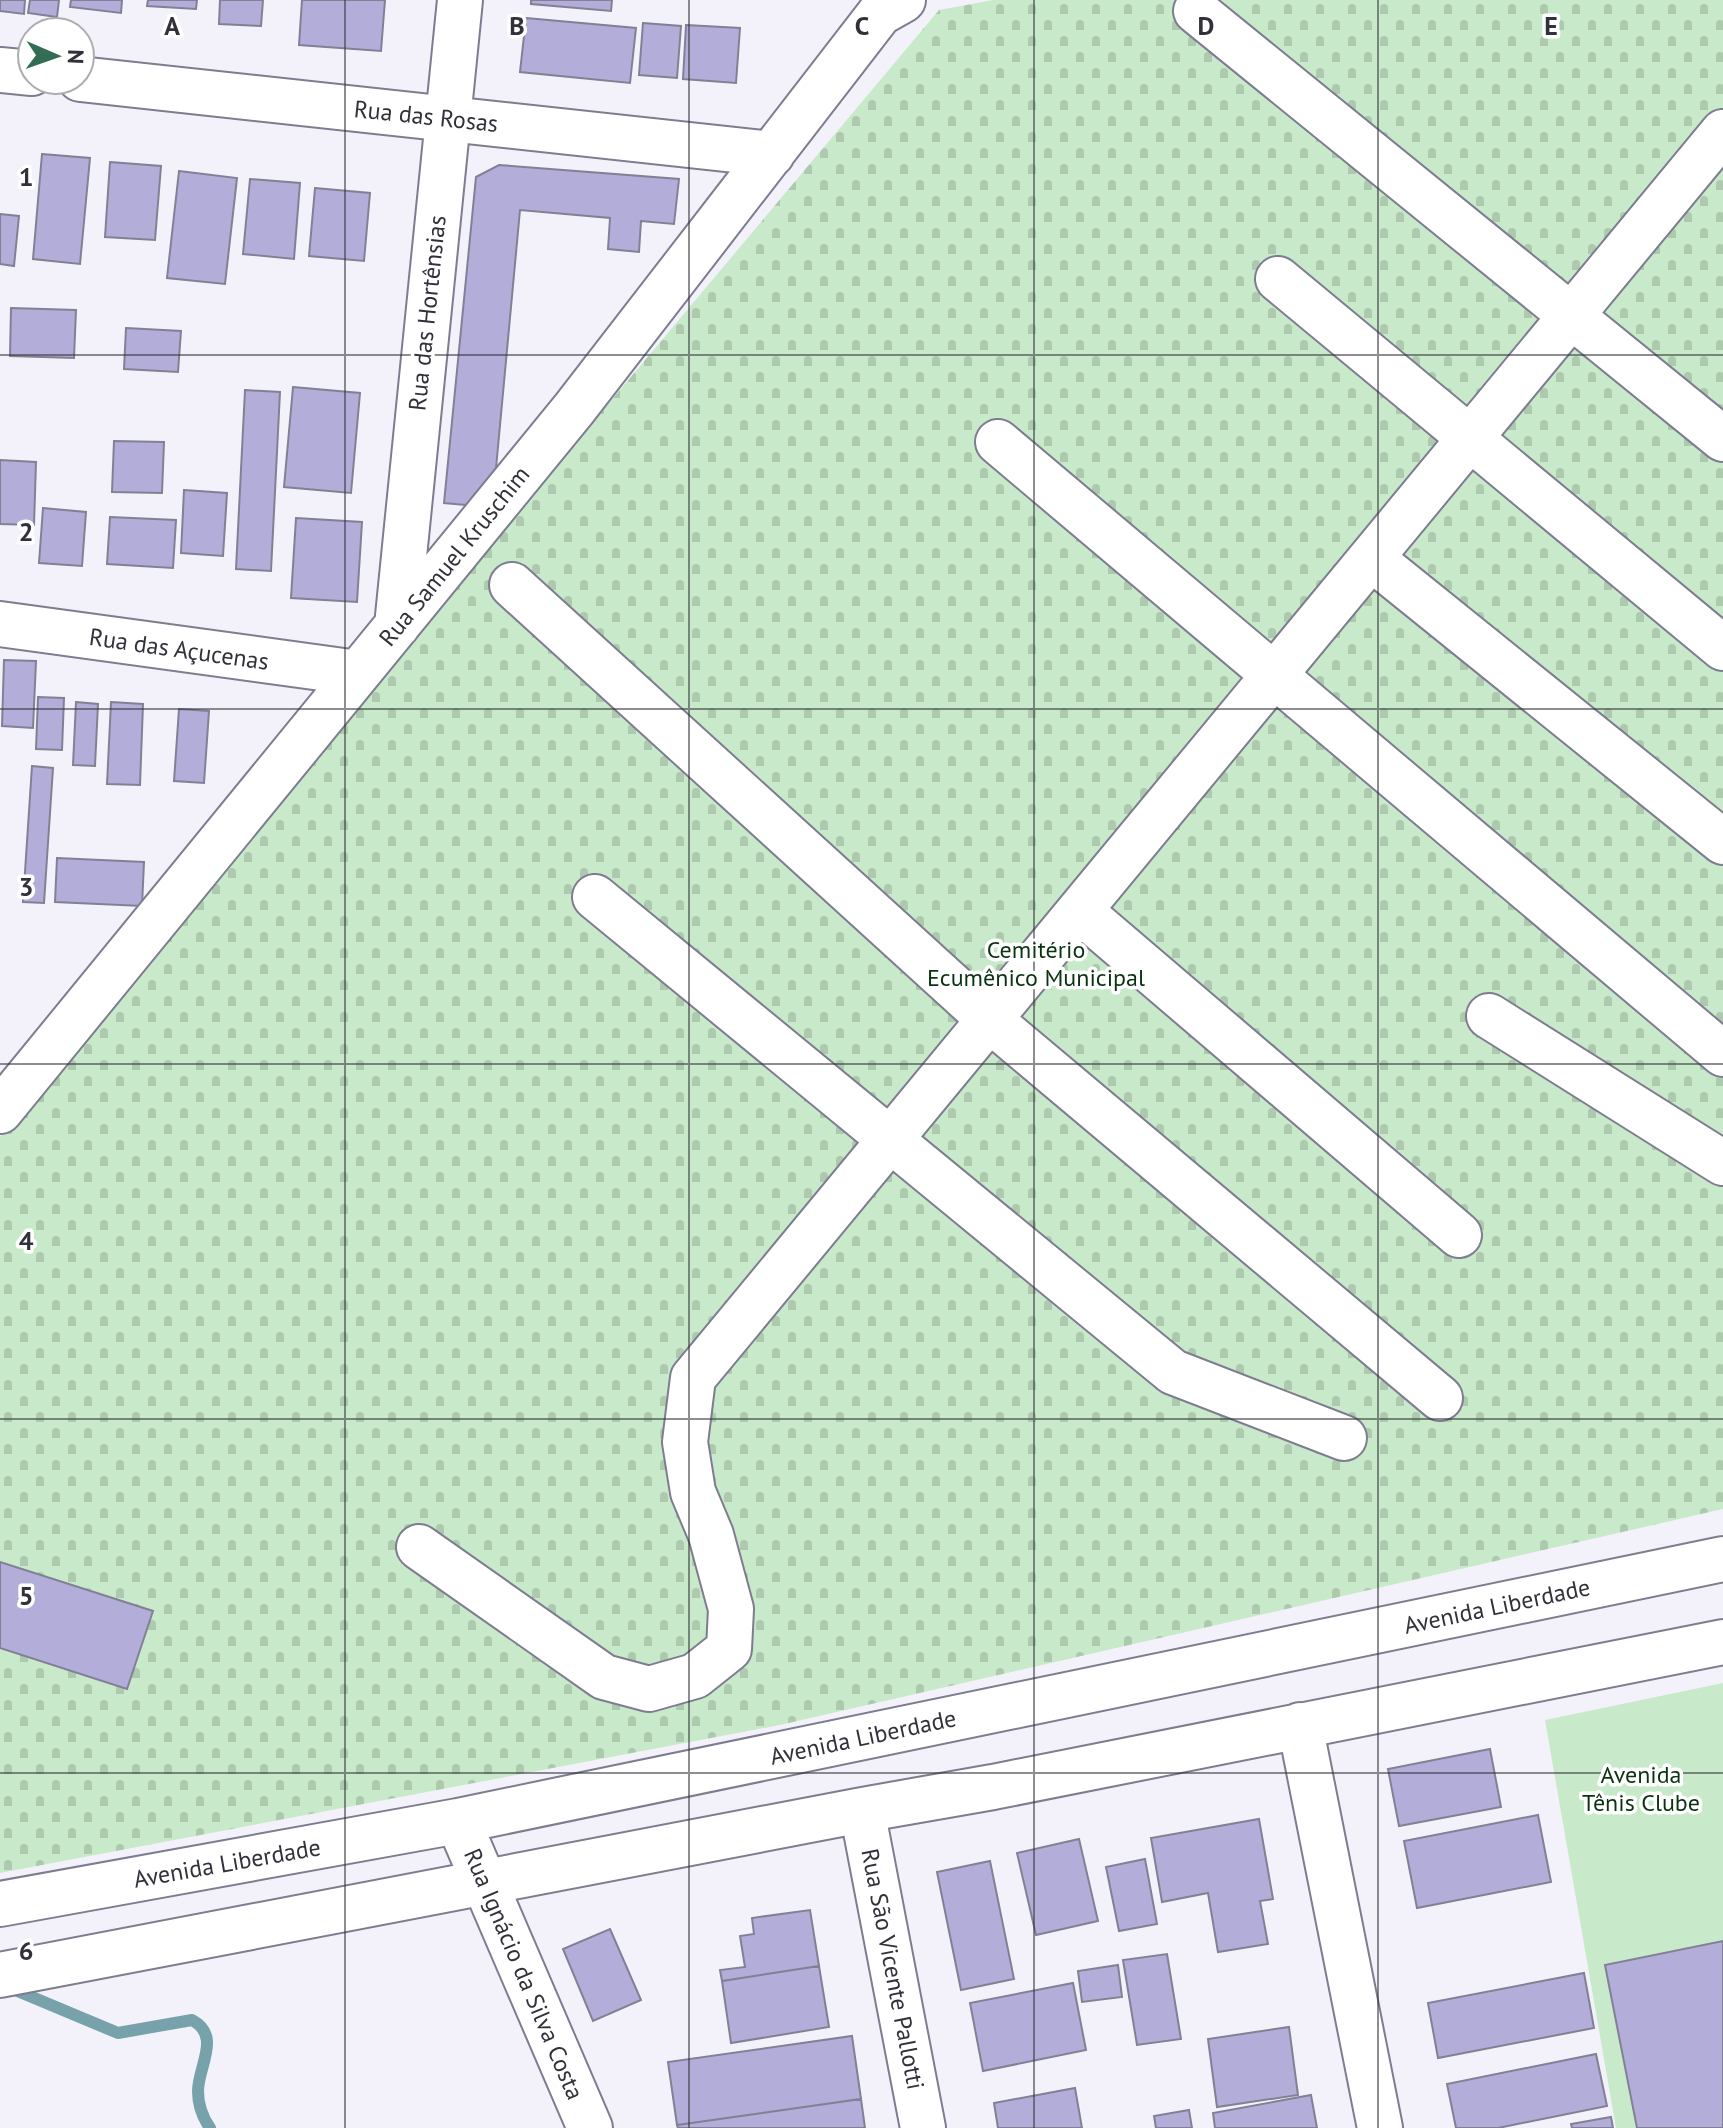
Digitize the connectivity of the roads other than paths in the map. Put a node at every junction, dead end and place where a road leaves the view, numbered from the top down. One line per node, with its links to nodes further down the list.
1 (460, 0): 5 (street, Rua das Hortênsias)
2 (903, 0): 7 (street, Rua Samuel Kruschim)
3 (1196, 11): 9 (street)
4 (96, 81): 5 (street, Rua das Rosas)
5 (446, 118): 7 (street, Rua das Rosas); 16 (street, Rua das Hortênsias)
6 (1723, 132): 9 (street)
7 (772, 154): 16 (street, Rua Samuel Kruschim)
8 (1278, 279): 10 (street)
9 (1571, 316): 10 (street); 11 (street)
10 (1470, 438): 13 (street); 17 (street)
11 (1723, 439)
12 (998, 442): 19 (street)
13 (1371, 558): 19 (street); 20 (street)
14 (512, 585): 24 (street)
15 (0, 624): 18 (street, Rua das Açucenas)
16 (397, 626): 18 (street, Rua Samuel Kruschim)
17 (1723, 648)
18 (358, 673): 26 (street, Rua Samuel Kruschim)
19 (1274, 676): 22 (street); 25 (street)
20 (1723, 842)
21 (595, 897): 27 (street)
22 (1080, 911): 24 (street); 29 (street)
23 (1489, 1016): 28 (street)
24 (990, 1020): 27 (street); 30 (street)
25 (1723, 1054)
26 (5, 1099)
27 (891, 1140): 31 (street); 32 (street)
28 (1723, 1163)
29 (1459, 1235)
30 (1440, 1398)
31 (1344, 1438)
32 (419, 1547)
33 (1723, 1559): 37 (street, Avenida Liberdade)
34 (1723, 1642): 35 (street)
35 (1300, 1725): 36 (street); 43 (street)
36 (862, 1810): 38 (street); 42 (street, Rua São Vicente Pallotti)
37 (458, 1821): 38 (street, Rua Ignácio da Silva Costa); 39 (street, Avenida Liberdade)
38 (485, 1883): 40 (street); 41 (street, Rua Ignácio da Silva Costa)
39 (0, 1904)
40 (0, 1975)
41 (590, 2128)
42 (923, 2128)
43 (1380, 2128)

